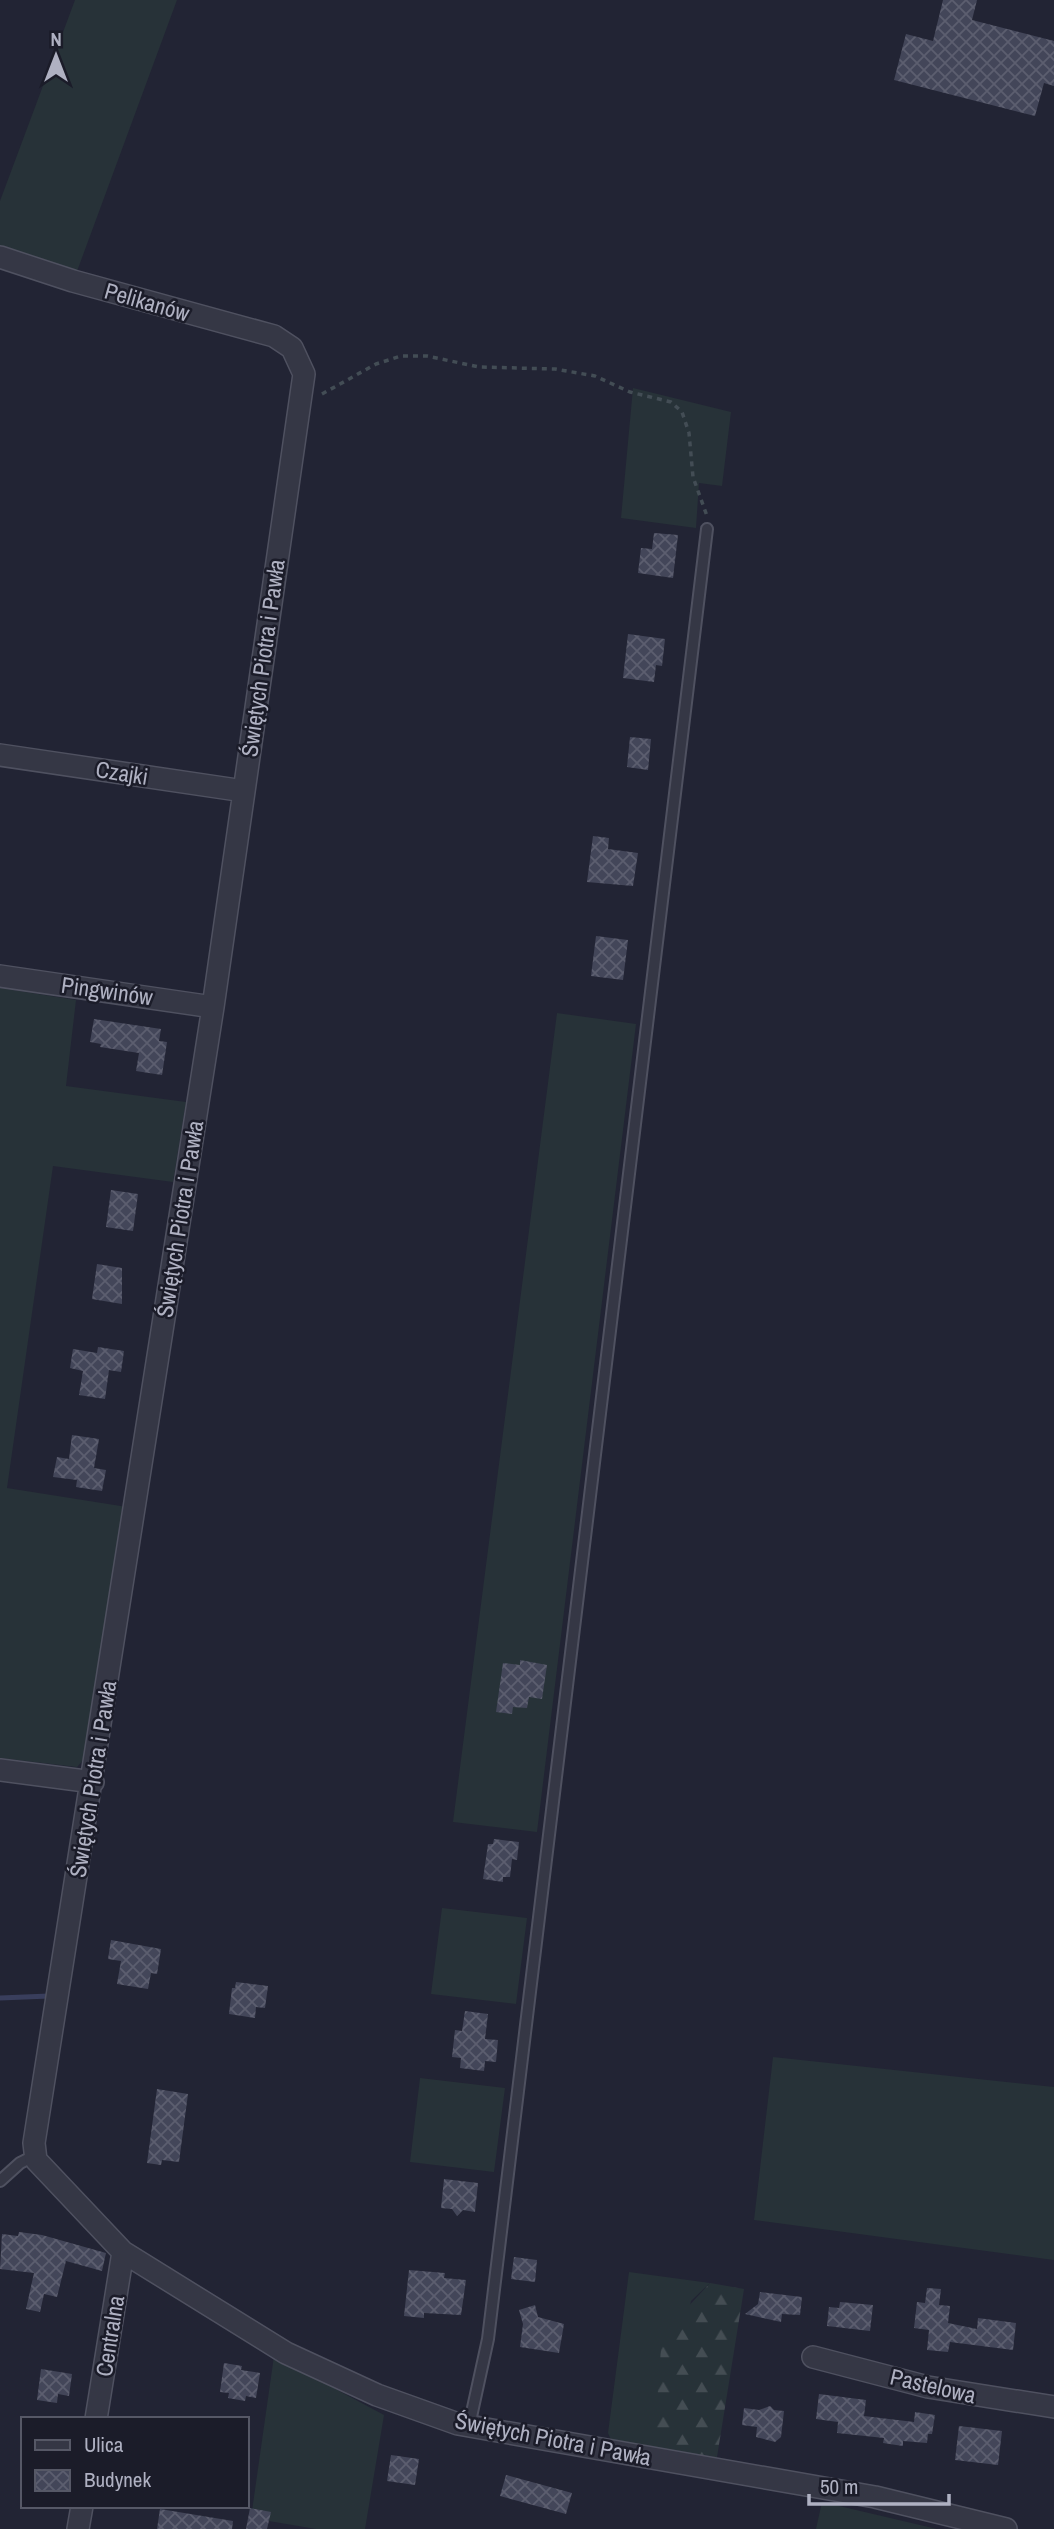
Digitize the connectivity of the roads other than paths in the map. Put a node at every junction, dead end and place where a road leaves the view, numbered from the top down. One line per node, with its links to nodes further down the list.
1 (0, 257): 2 (street, Pelikanów)
2 (292, 348): 5 (street, Świętych Piotra i Pawła)
3 (707, 529): 16 (lane)
4 (0, 755): 5 (street, Czajki)
5 (244, 791): 7 (street, Świętych Piotra i Pawła)
6 (0, 976): 7 (street, Pingwinów)
7 (213, 1007): 9 (street, Świętych Piotra i Pawła)
8 (0, 1770): 9 (street)
9 (93, 1782): 10 (street, Świętych Piotra i Pawła)
10 (34, 2156): 11 (lane); 12 (street, Świętych Piotra i Pawła)
11 (0, 2181)
12 (123, 2252): 15 (street, Centralna); 16 (street, Świętych Piotra i Pawła)
13 (813, 2357): 14 (street, Pastelowa)
14 (1054, 2407)
15 (96, 2417)
16 (469, 2426): 19 (street, Świętych Piotra i Pawła)
17 (82, 2508): 18 (street)
18 (78, 2529)
19 (1006, 2529)

